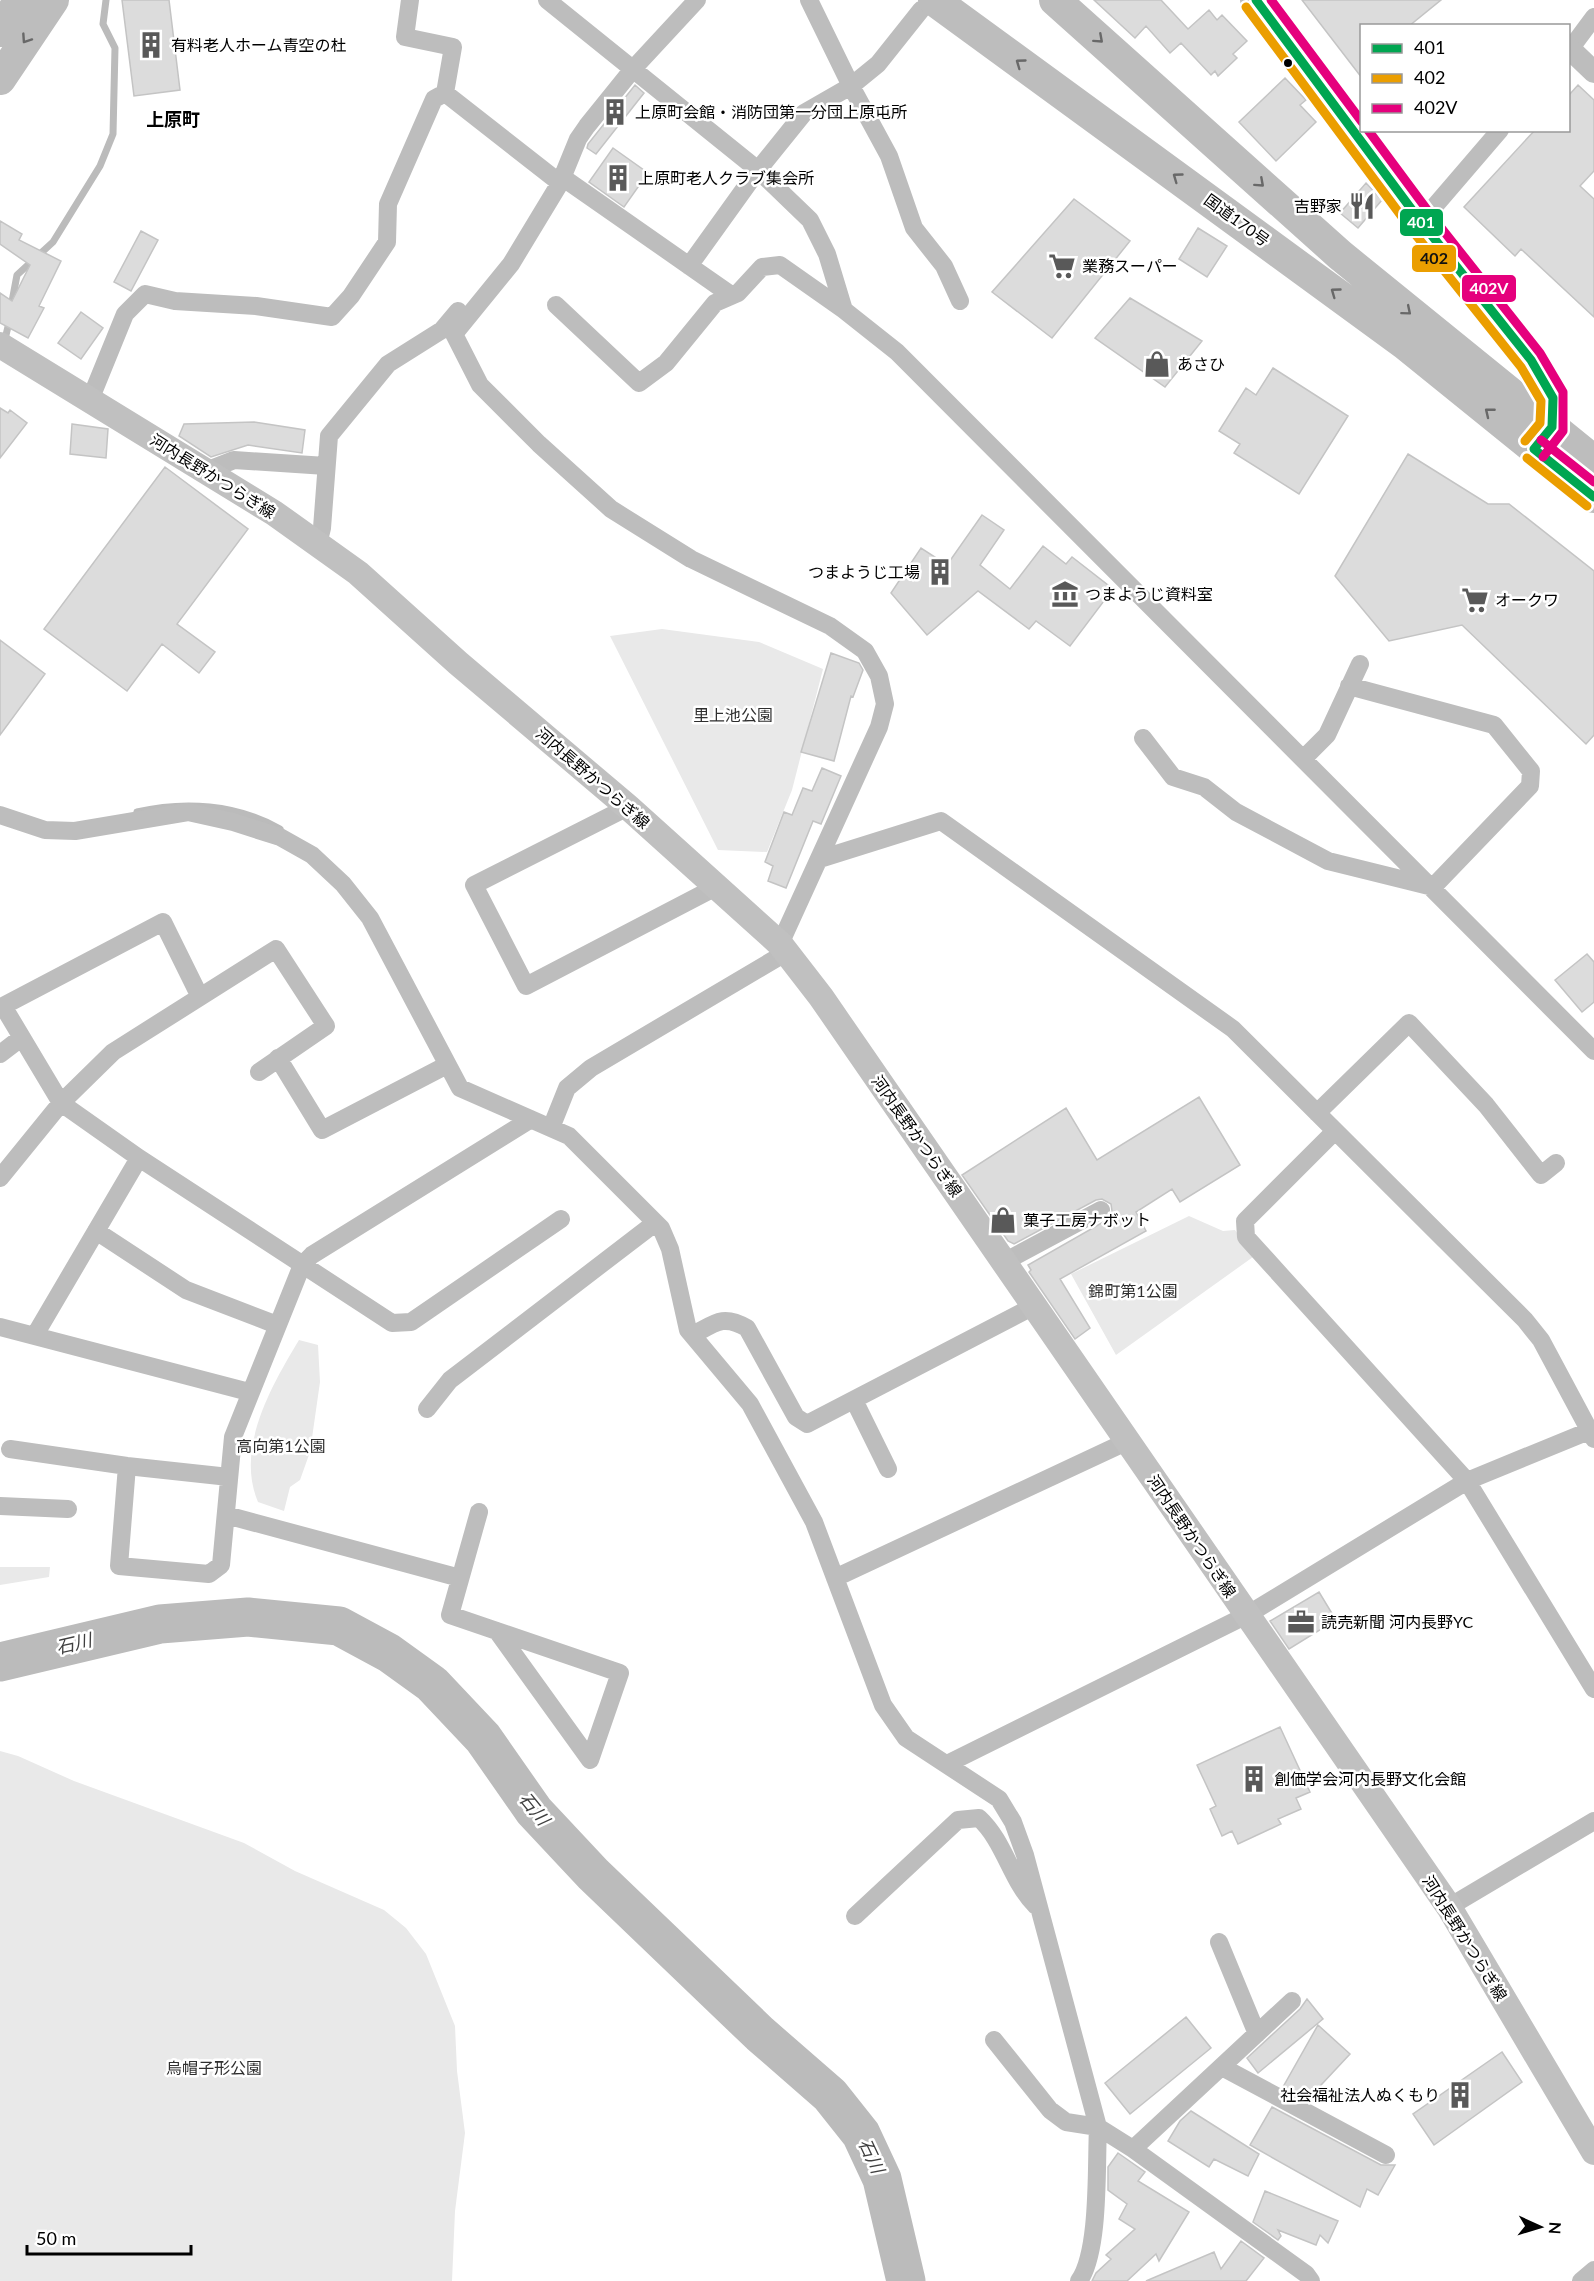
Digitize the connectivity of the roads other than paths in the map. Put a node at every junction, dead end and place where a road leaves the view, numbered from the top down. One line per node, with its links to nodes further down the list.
1 (20, 0): 11 (highway)
2 (52, 0): 15 (highway, one-way to 15)
3 (410, 0): 17 (street)
4 (547, 0): 13 (street)
5 (697, 0): 13 (street)
6 (809, 0): 16 (street)
7 (1055, 0): 30 (highway, 国道170号, one-way to 30)
8 (1256, 0): 21 (highway)
9 (928, 5): 16 (street); 30 (highway, 国道170号, one-way to 9)
10 (1594, 17): 12 (street)
11 (0, 31)
12 (1570, 51): 14 (street)
13 (633, 69): 19 (street); 20 (street)
14 (1594, 72)
15 (0, 79)
16 (851, 86): 19 (street); 25 (street)
17 (445, 93): 20 (street); 29 (street)
18 (1498, 132): 21 (street)
19 (758, 170): 23 (street); 27 (street)
20 (561, 180): 22 (street); 23 (street)
21 (1420, 222): 30 (highway)
22 (511, 264): 32 (street); 42 (street)
23 (688, 266): 24 (street)
24 (731, 296): 26 (street); 27 (street)
25 (960, 301)
26 (556, 305)
27 (844, 310): 39 (street)
28 (0, 345): 29 (main road, 河内長野かつらぎ線)
29 (90, 400): 33 (main road, 河内長野かつらぎ線)
30 (1543, 438): 31 (highway, 国道170号); 34 (highway, 国道170号)
31 (1594, 461)
32 (326, 466): 33 (street); 35 (street)
33 (206, 471): 35 (main road, 河内長野かつらぎ線)
34 (1594, 497)
35 (318, 544): 40 (main road, 河内長野かつらぎ線)
36 (1360, 664): 37 (street)
37 (1349, 686): 39 (street); 44 (street)
38 (1143, 738): 44 (street)
39 (1304, 758): 44 (street)
40 (628, 807): 43 (main road, 河内長野かつらぎ線); 43 (street)
41 (0, 815): 51 (street)
42 (820, 859): 45 (street); 54 (street)
43 (716, 886): 45 (main road, 河内長野かつらぎ線)
44 (1433, 887): 48 (street)
45 (783, 948): 56 (street); 65 (main road, 河内長野かつらぎ線)
46 (200, 997): 47 (street); 50 (street); 53 (street)
47 (21, 1038): 49 (street); 53 (street)
48 (1594, 1051)
49 (0, 1054)
50 (278, 1059): 51 (street); 52 (street)
51 (447, 1065): 55 (street)
52 (259, 1072)
53 (61, 1103): 58 (street); 60 (street)
54 (1317, 1113): 57 (street); 59 (street)
55 (531, 1119): 56 (street); 66 (street)
56 (551, 1128): 63 (street)
57 (1335, 1131): 75 (street); 81 (street)
58 (139, 1158): 64 (street); 66 (street)
59 (1556, 1163)
60 (0, 1178)
61 (1101, 1210): 65 (street)
62 (561, 1219): 66 (street)
63 (655, 1222): 71 (street); 74 (street)
64 (96, 1232): 68 (street); 70 (street)
65 (1004, 1262): 67 (main road, 河内長野かつらぎ線)
66 (302, 1265): 68 (street)
67 (1034, 1305): 73 (street); 76 (main road, 河内長野かつらぎ線)
68 (277, 1325): 72 (street)
69 (0, 1327): 70 (street)
70 (35, 1335): 72 (street)
71 (693, 1335): 73 (street); 87 (street)
72 (249, 1392): 80 (street)
73 (854, 1400): 79 (street)
74 (427, 1409)
75 (1590, 1427): 81 (street)
76 (1128, 1441): 87 (street); 88 (main road, 河内長野かつらぎ線)
77 (10, 1449): 78 (street)
78 (128, 1466): 80 (street); 85 (street)
79 (888, 1469)
80 (229, 1477): 85 (street)
81 (1467, 1481): 88 (street); 90 (street)
82 (0, 1506): 83 (street)
83 (68, 1509)
84 (479, 1512): 86 (street)
85 (226, 1515): 86 (street)
86 (460, 1578): 89 (street)
87 (835, 1578): 91 (street)
88 (1247, 1615): 91 (street); 93 (main road, 河内長野かつらぎ線)
89 (497, 1631): 89 (street)
90 (1594, 1689)
91 (947, 1764): 94 (street)
92 (1594, 1821): 93 (street)
93 (1449, 1907): 103 (main road, 河内長野かつらぎ線)
94 (1040, 1910): 95 (street); 101 (street)
95 (855, 1916)
96 (1219, 1942): 98 (street)
97 (1292, 2001): 98 (street)
98 (1257, 2034): 100 (street)
99 (994, 2040): 101 (street)
100 (1222, 2067): 102 (street); 104 (street)
101 (1098, 2127): 102 (street); 106 (street)
102 (1133, 2149): 107 (street)
103 (1594, 2152)
104 (1386, 2155)
105 (1594, 2270): 108 (street)
106 (1079, 2281)
107 (1311, 2281)
108 (1581, 2281)

